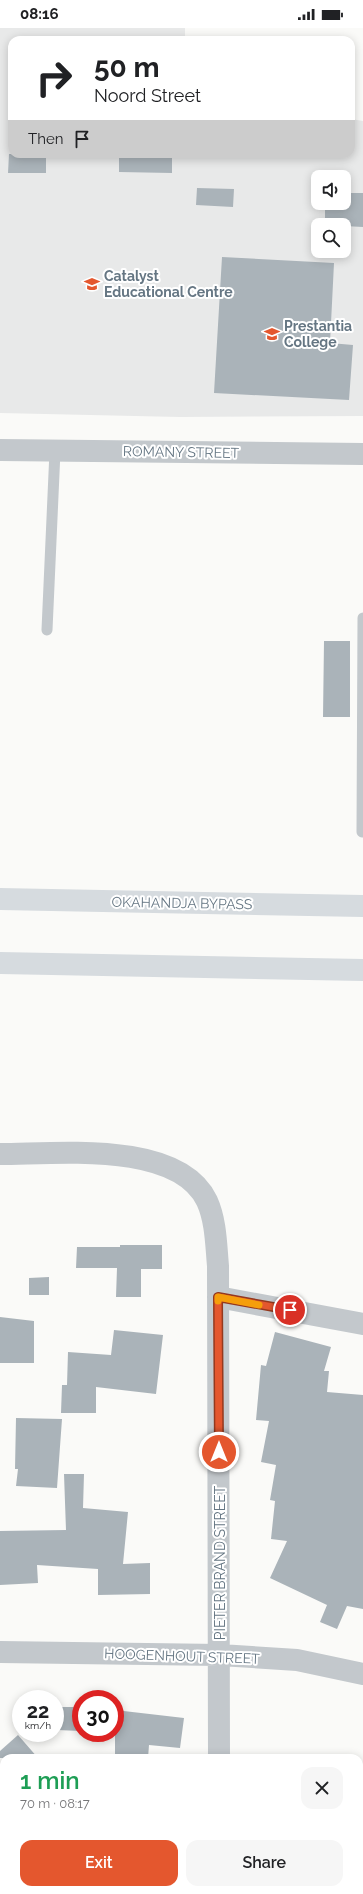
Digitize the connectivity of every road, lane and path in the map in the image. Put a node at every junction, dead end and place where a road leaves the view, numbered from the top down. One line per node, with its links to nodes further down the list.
1 (0, 450): 2 (street, ROMANY STREET)
2 (55, 451): 3 (street, ROMANY STREET); 5 (lane)
3 (363, 454)
4 (363, 618): 6 (lane)
5 (46, 630)
6 (362, 832)
7 (0, 899): 8 (highway, OKAHANDJA BYPASS)
8 (363, 906)
9 (0, 963): 10 (highway)
10 (363, 970)
11 (0, 1154): 12 (street, PIETER BRAND STREET)
12 (218, 1297): 13 (street); 15 (street, PIETER BRAND STREET)
13 (363, 1324)
14 (0, 1652): 15 (street, HOOGENHOUT STREET)
15 (220, 1655): 16 (street, HOOGENHOUT STREET); 17 (street, PIETER BRAND STREET)
16 (363, 1674)
17 (220, 1754)

